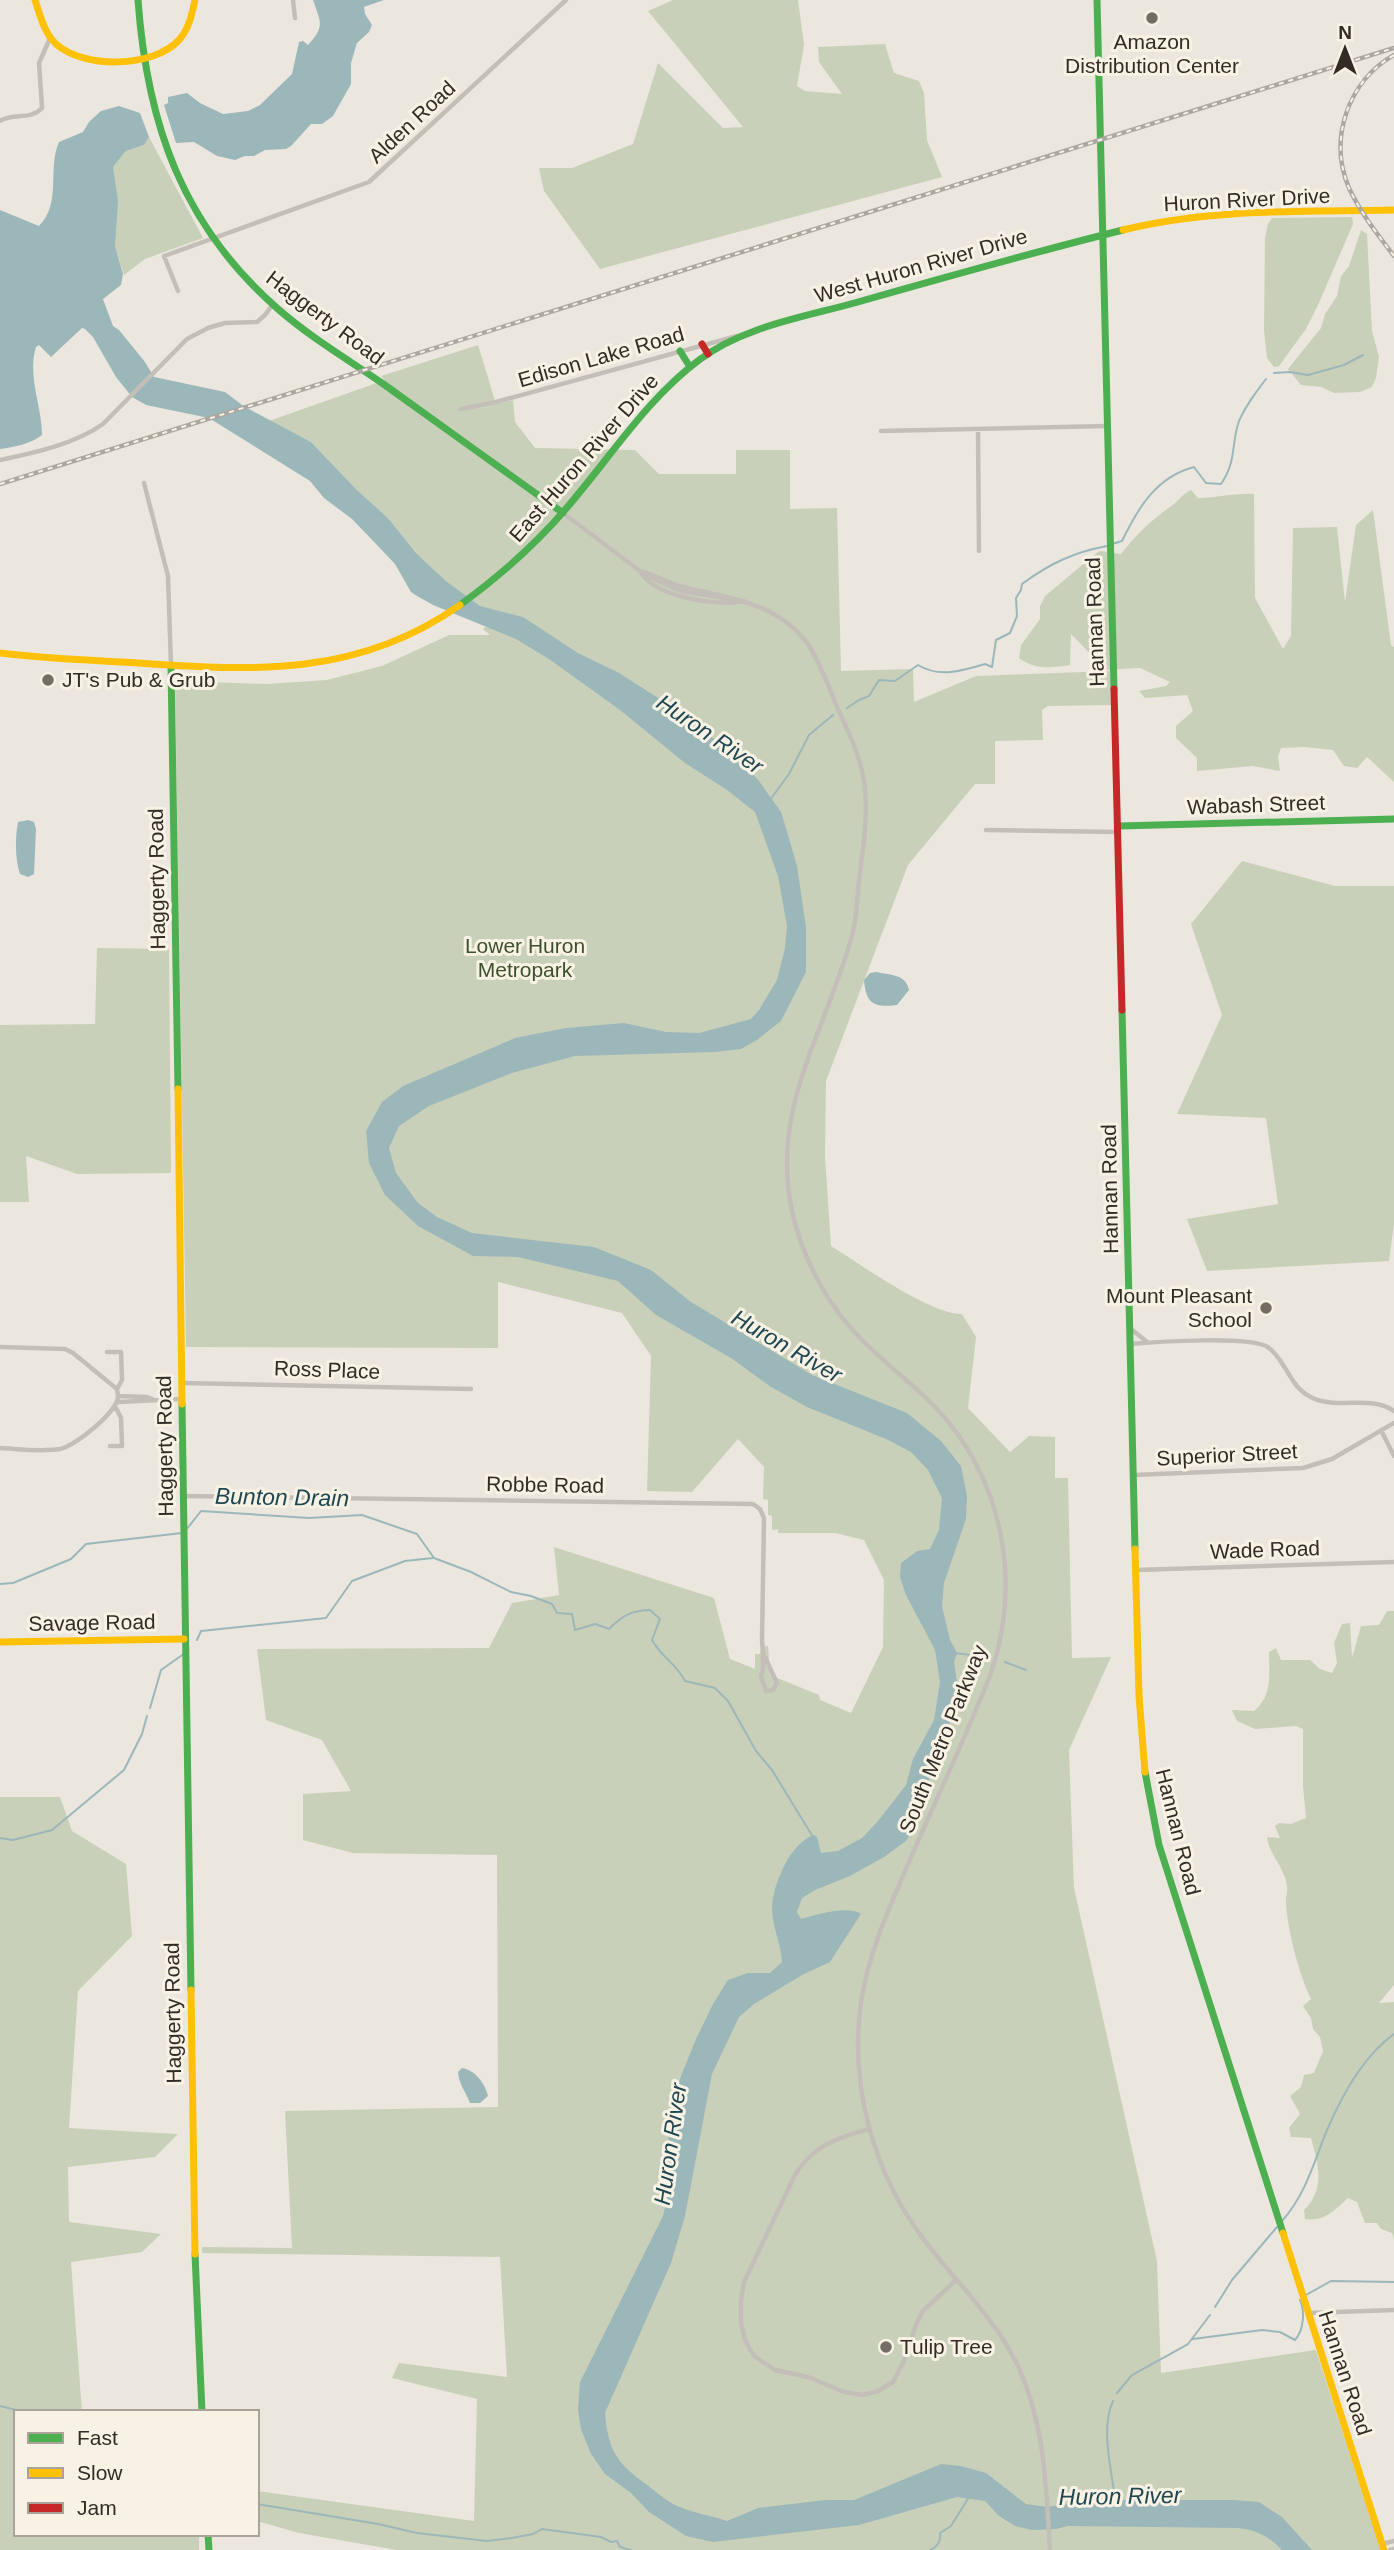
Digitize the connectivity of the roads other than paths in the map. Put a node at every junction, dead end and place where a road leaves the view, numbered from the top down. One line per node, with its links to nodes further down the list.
1 (35, 0): 8 (street)
2 (138, 0): 9 (street, Haggerty Road)
3 (195, 0): 9 (street)
4 (293, 0): 7 (street)
5 (566, 0): 13 (street, Alden Road)
6 (1097, 0): 12 (street, Hannan Road)
7 (295, 18)
8 (50, 38): 9 (street); 10 (street)
9 (141, 58): 13 (street, Haggerty Road)
10 (0, 121)
11 (1394, 210): 12 (street, Huron River Drive)
12 (1103, 234): 16 (street, West Huron River Drive); 22 (street, Hannan Road)
13 (213, 238): 14 (street, Alden Road); 15 (street, Haggerty Road)
14 (178, 291)
15 (273, 304): 25 (street); 27 (street, Haggerty Road)
16 (749, 333): 17 (street, Edison Lake Road); 19 (street, East Huron River Drive)
17 (702, 344): 18 (street, Edison Lake Road); 19 (street)
18 (680, 351): 20 (street); 21 (street, Edison Lake Road)
19 (708, 354): 20 (street, East Huron River Drive)
20 (690, 367): 27 (street, East Huron River Drive)
21 (461, 409)
22 (1108, 426): 23 (street); 34 (street, Hannan Road)
23 (978, 429): 24 (street); 28 (street)
24 (881, 431)
25 (0, 460)
26 (144, 483): 32 (street, Haggerty Road)
27 (563, 513): 29 (street, South Metro Parkway); 32 (street, East Huron River Drive)
28 (979, 551)
29 (640, 572): 30 (street, South Metro Parkway); 30 (street, South Metro Parkway)
30 (745, 601): 59 (street, South Metro Parkway)
31 (0, 653): 32 (street, East Huron River Drive)
32 (171, 666): 41 (street, Haggerty Road)
33 (1394, 819): 34 (street, Wabash Street)
34 (1119, 829): 35 (street, Wabash Street); 36 (street, Hannan Road)
35 (986, 830)
36 (1130, 1328): 37 (street); 38 (street, Hannan Road)
37 (1147, 1342): 38 (street); 46 (street)
38 (1130, 1344): 52 (street, Hannan Road)
39 (0, 1347): 42 (street)
40 (107, 1352): 42 (street)
41 (182, 1383): 43 (street, Ross Place); 44 (street, Haggerty Road)
42 (117, 1389): 45 (street)
43 (471, 1389)
44 (182, 1399): 45 (street); 53 (street, Haggerty Road)
45 (117, 1402): 49 (street); 50 (street)
46 (1394, 1410)
47 (1394, 1423): 48 (street, Superior Street)
48 (1381, 1430): 51 (street); 52 (street, Superior Street)
49 (110, 1446)
50 (0, 1448)
51 (1394, 1456)
52 (1134, 1475): 55 (street, Hannan Road)
53 (184, 1496): 56 (street, Haggerty Road); 58 (street, Robbe Road)
54 (1394, 1562): 55 (street, Wade Road)
55 (1136, 1570): 62 (street, Hannan Road)
56 (184, 1639): 57 (street, Savage Road); 63 (street, Haggerty Road)
57 (0, 1642)
58 (763, 1653): 58 (street, Robbe Road)
59 (869, 2129): 60 (street, South Metro Parkway); 60 (street)
60 (956, 2280): 66 (street, South Metro Parkway)
61 (1394, 2310): 62 (street)
62 (1308, 2313): 65 (street, Hannan Road)
63 (202, 2410)
64 (1394, 2541): 65 (street)
65 (1383, 2547)
66 (1050, 2550)

